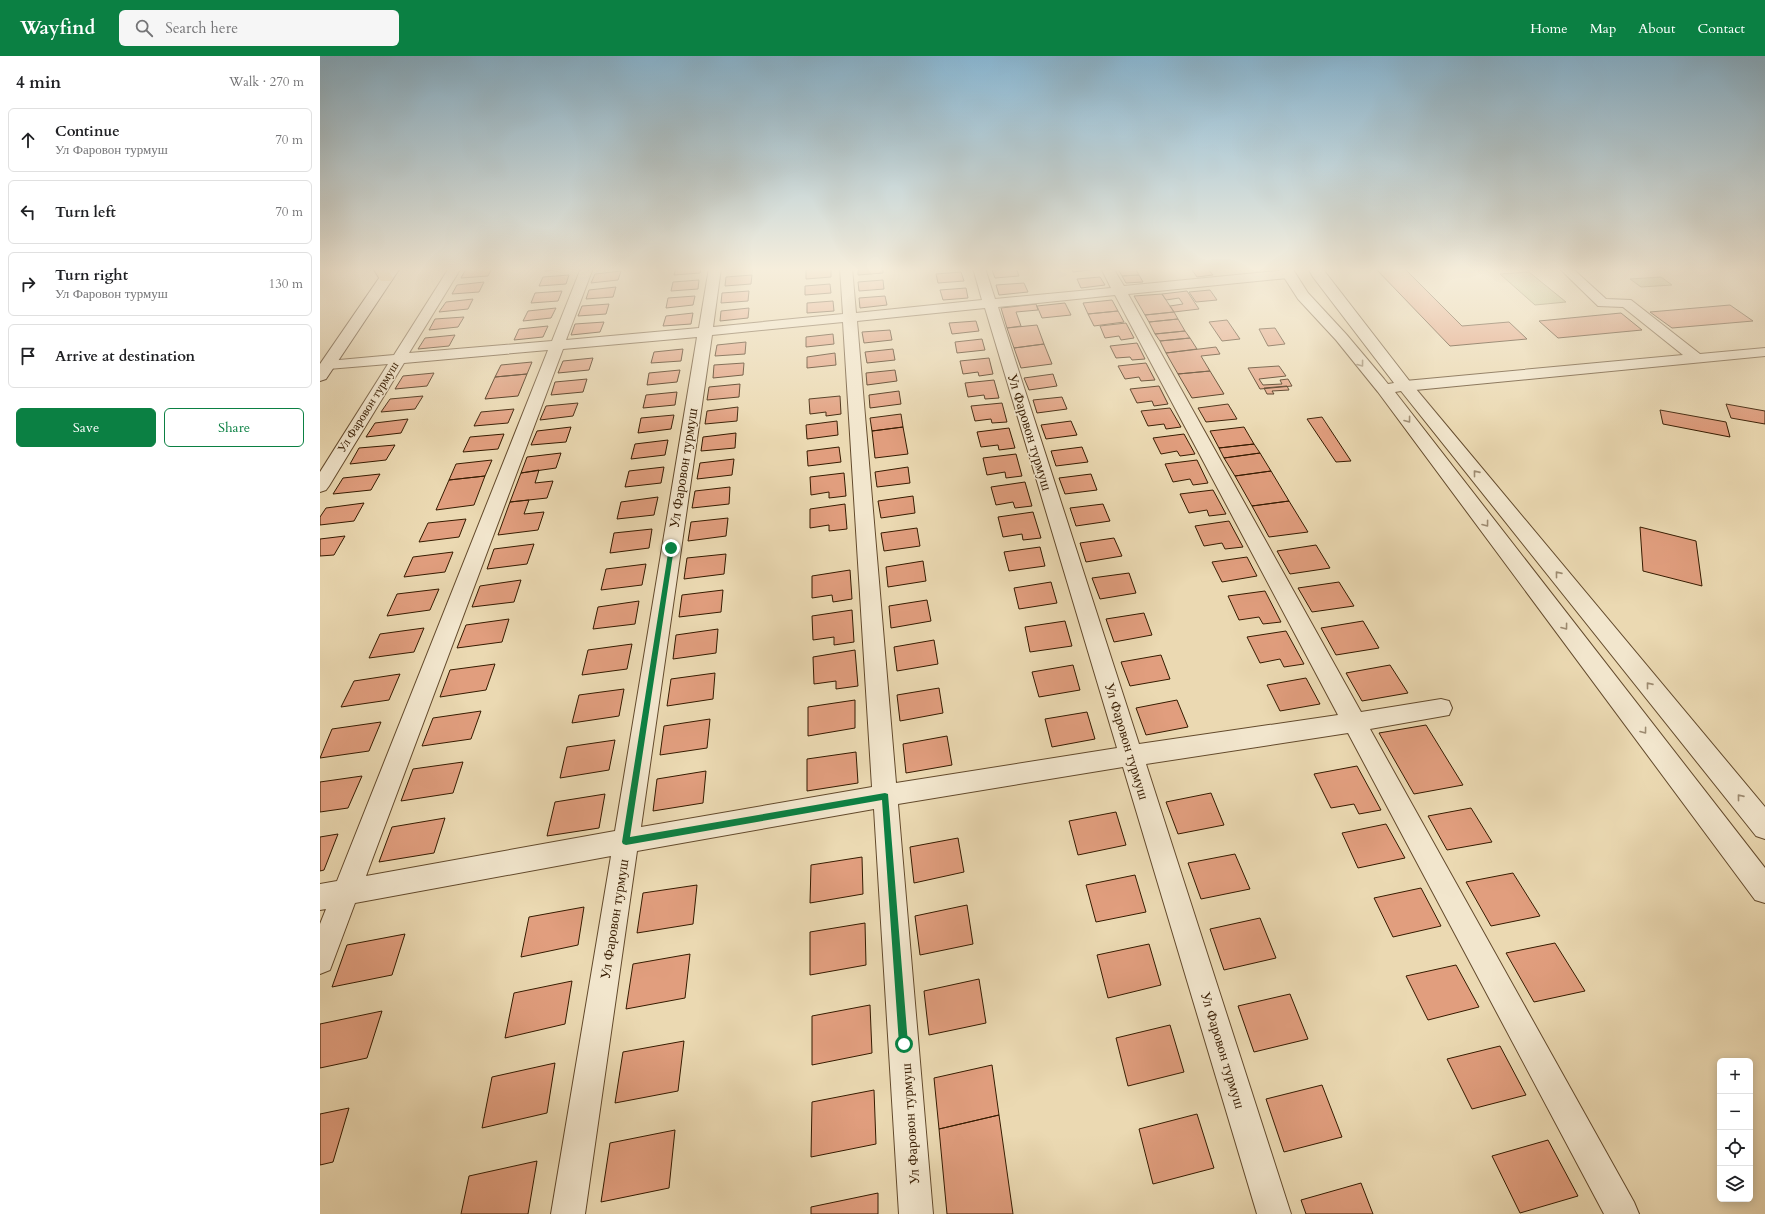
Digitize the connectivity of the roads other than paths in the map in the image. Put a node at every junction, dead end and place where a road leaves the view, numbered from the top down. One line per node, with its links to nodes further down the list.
1 (354, 322): 17 (street)
2 (422, 322): 16 (street, Ул Фаровон турмуш)
3 (566, 322): 13 (street)
4 (706, 322): 12 (street, Ул Фаровон турмуш)
5 (801, 322): 12 (street)
6 (850, 322): 23 (street, Ул Фаровон турмуш)
7 (996, 322): 22 (street, Ул Фаровон турмуш)
8 (1137, 322): 21 (street)
9 (1326, 322): 18 (street, one-way to 18)
10 (1350, 322): 18 (street)
11 (1650, 322): 15 (street)
12 (704, 332): 13 (street); 25 (street, Ул Фаровон турмуш)
13 (557, 344): 16 (street); 27 (street)
14 (1765, 352): 15 (street)
15 (1696, 358): 18 (street)
16 (398, 360): 17 (street); 19 (street, Ул Фаровон турмуш)
17 (324, 371)
18 (1394, 387): 24 (street, one-way to 18); 26 (street, one-way to 26)
19 (320, 486)
20 (1441, 708): 21 (street)
21 (1356, 723): 22 (street); 33 (street)
22 (1131, 756): 23 (street); 32 (street, Ул Фаровон турмуш)
23 (885, 796): 25 (street); 31 (street, Ул Фаровон турмуш)
24 (1765, 827)
25 (626, 842): 27 (street); 30 (street, Ул Фаровон турмуш)
26 (1765, 890)
27 (346, 892): 28 (street); 29 (street)
28 (320, 897)
29 (320, 960)
30 (568, 1214)
31 (916, 1214)
32 (1274, 1214)
33 (1622, 1214)

